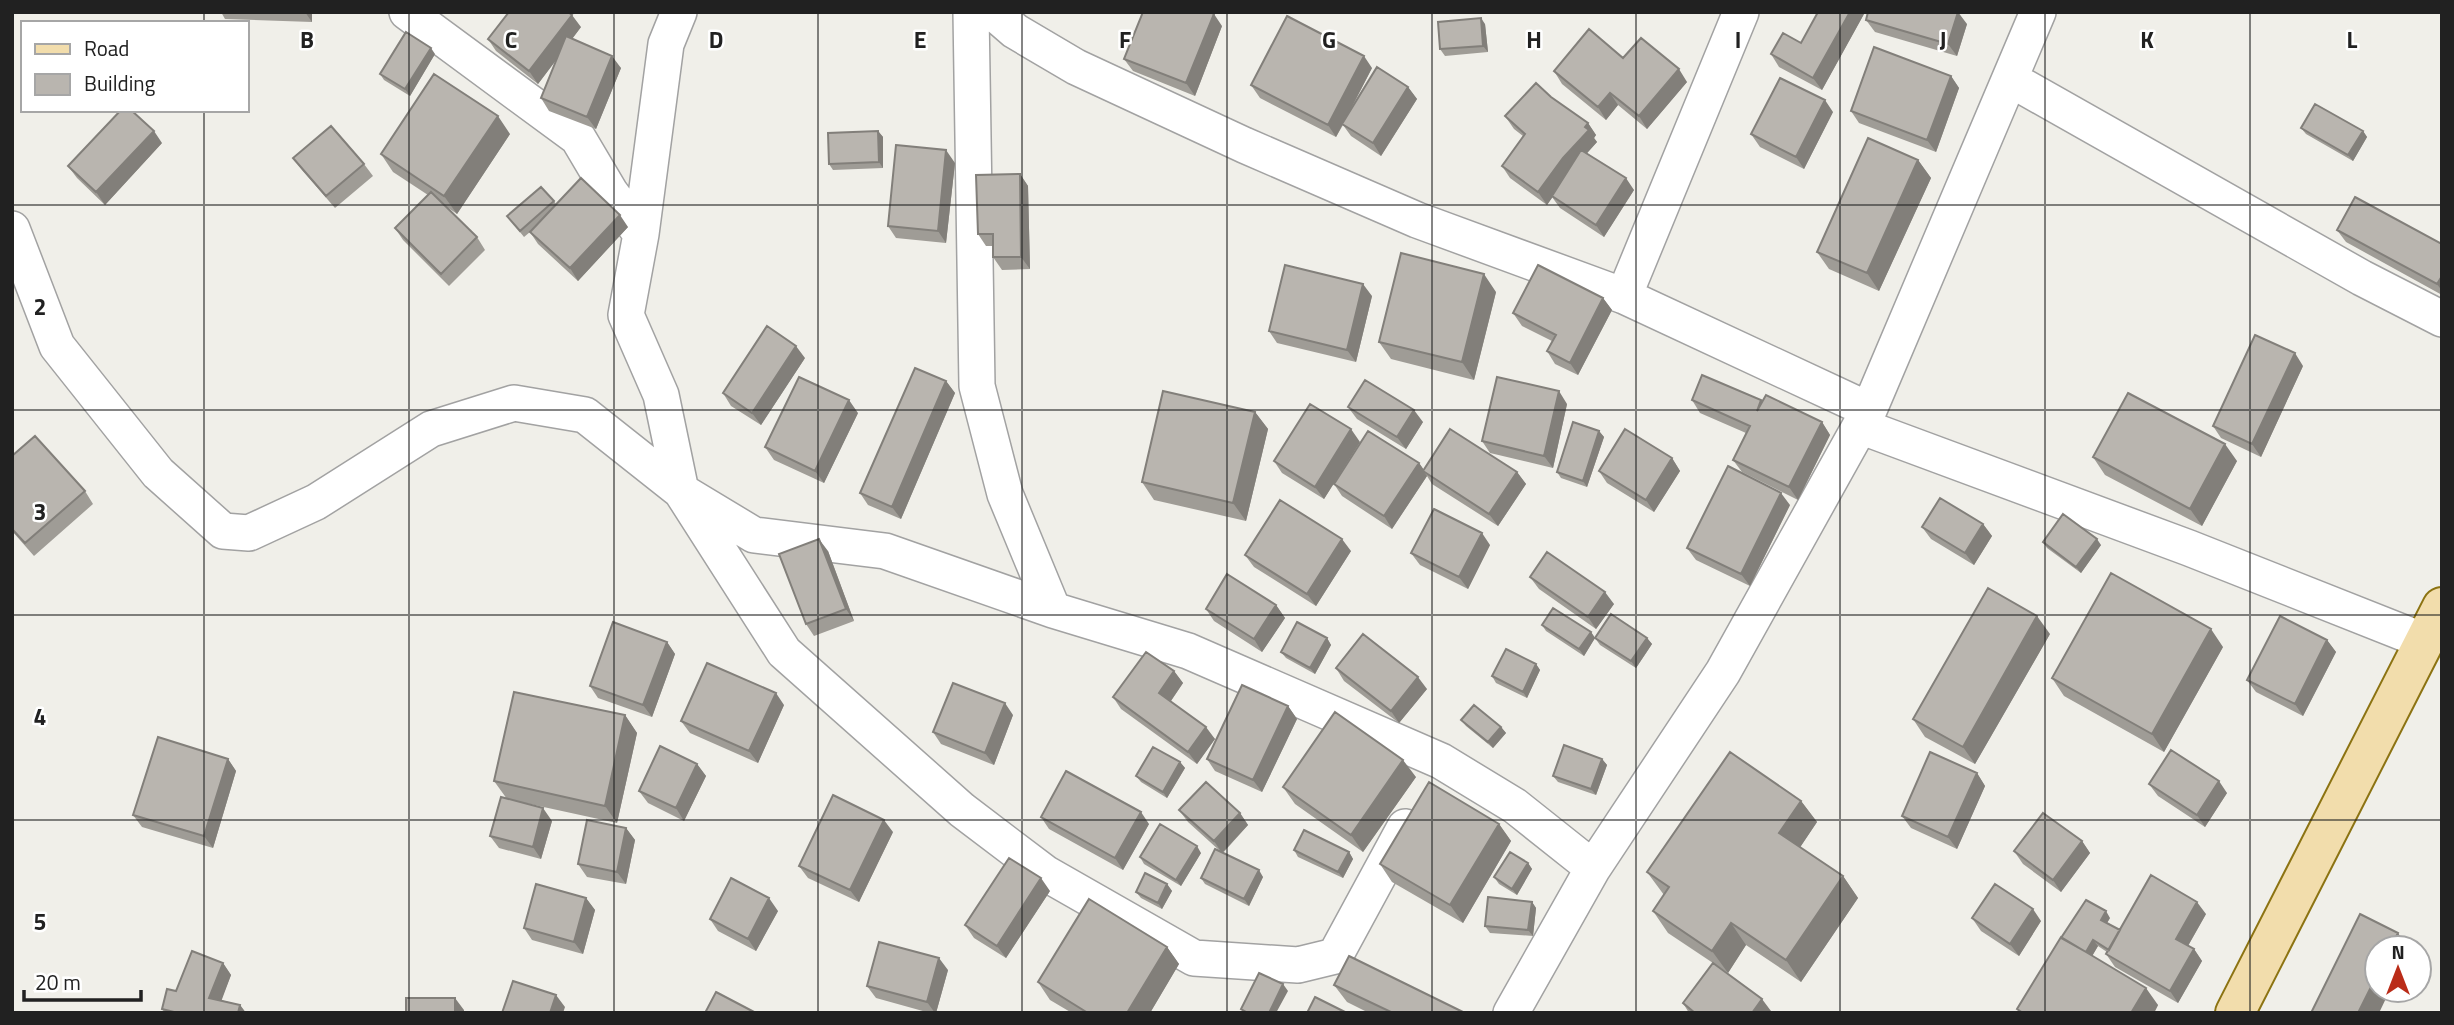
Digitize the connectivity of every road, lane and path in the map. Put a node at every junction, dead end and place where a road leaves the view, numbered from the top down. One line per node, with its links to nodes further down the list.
1 (407, 12): 9 (street)
2 (679, 12): 9 (street)
3 (971, 12): 15 (street)
4 (993, 12): 10 (street)
5 (1741, 12): 10 (street)
6 (2038, 12): 7 (street)
7 (2010, 79): 11 (street); 12 (street)
8 (12, 229): 13 (street)
9 (641, 234): 13 (street)
10 (1624, 296): 12 (street)
11 (2442, 319)
12 (1864, 418): 16 (street); 18 (street)
13 (681, 491): 15 (street); 17 (street)
14 (2442, 607): 16 (main road)
15 (1053, 610): 17 (street)
16 (2424, 641): 20 (main road)
17 (1430, 781): 18 (street)
18 (1593, 868): 19 (street)
19 (1511, 1013)
20 (2235, 1013)

